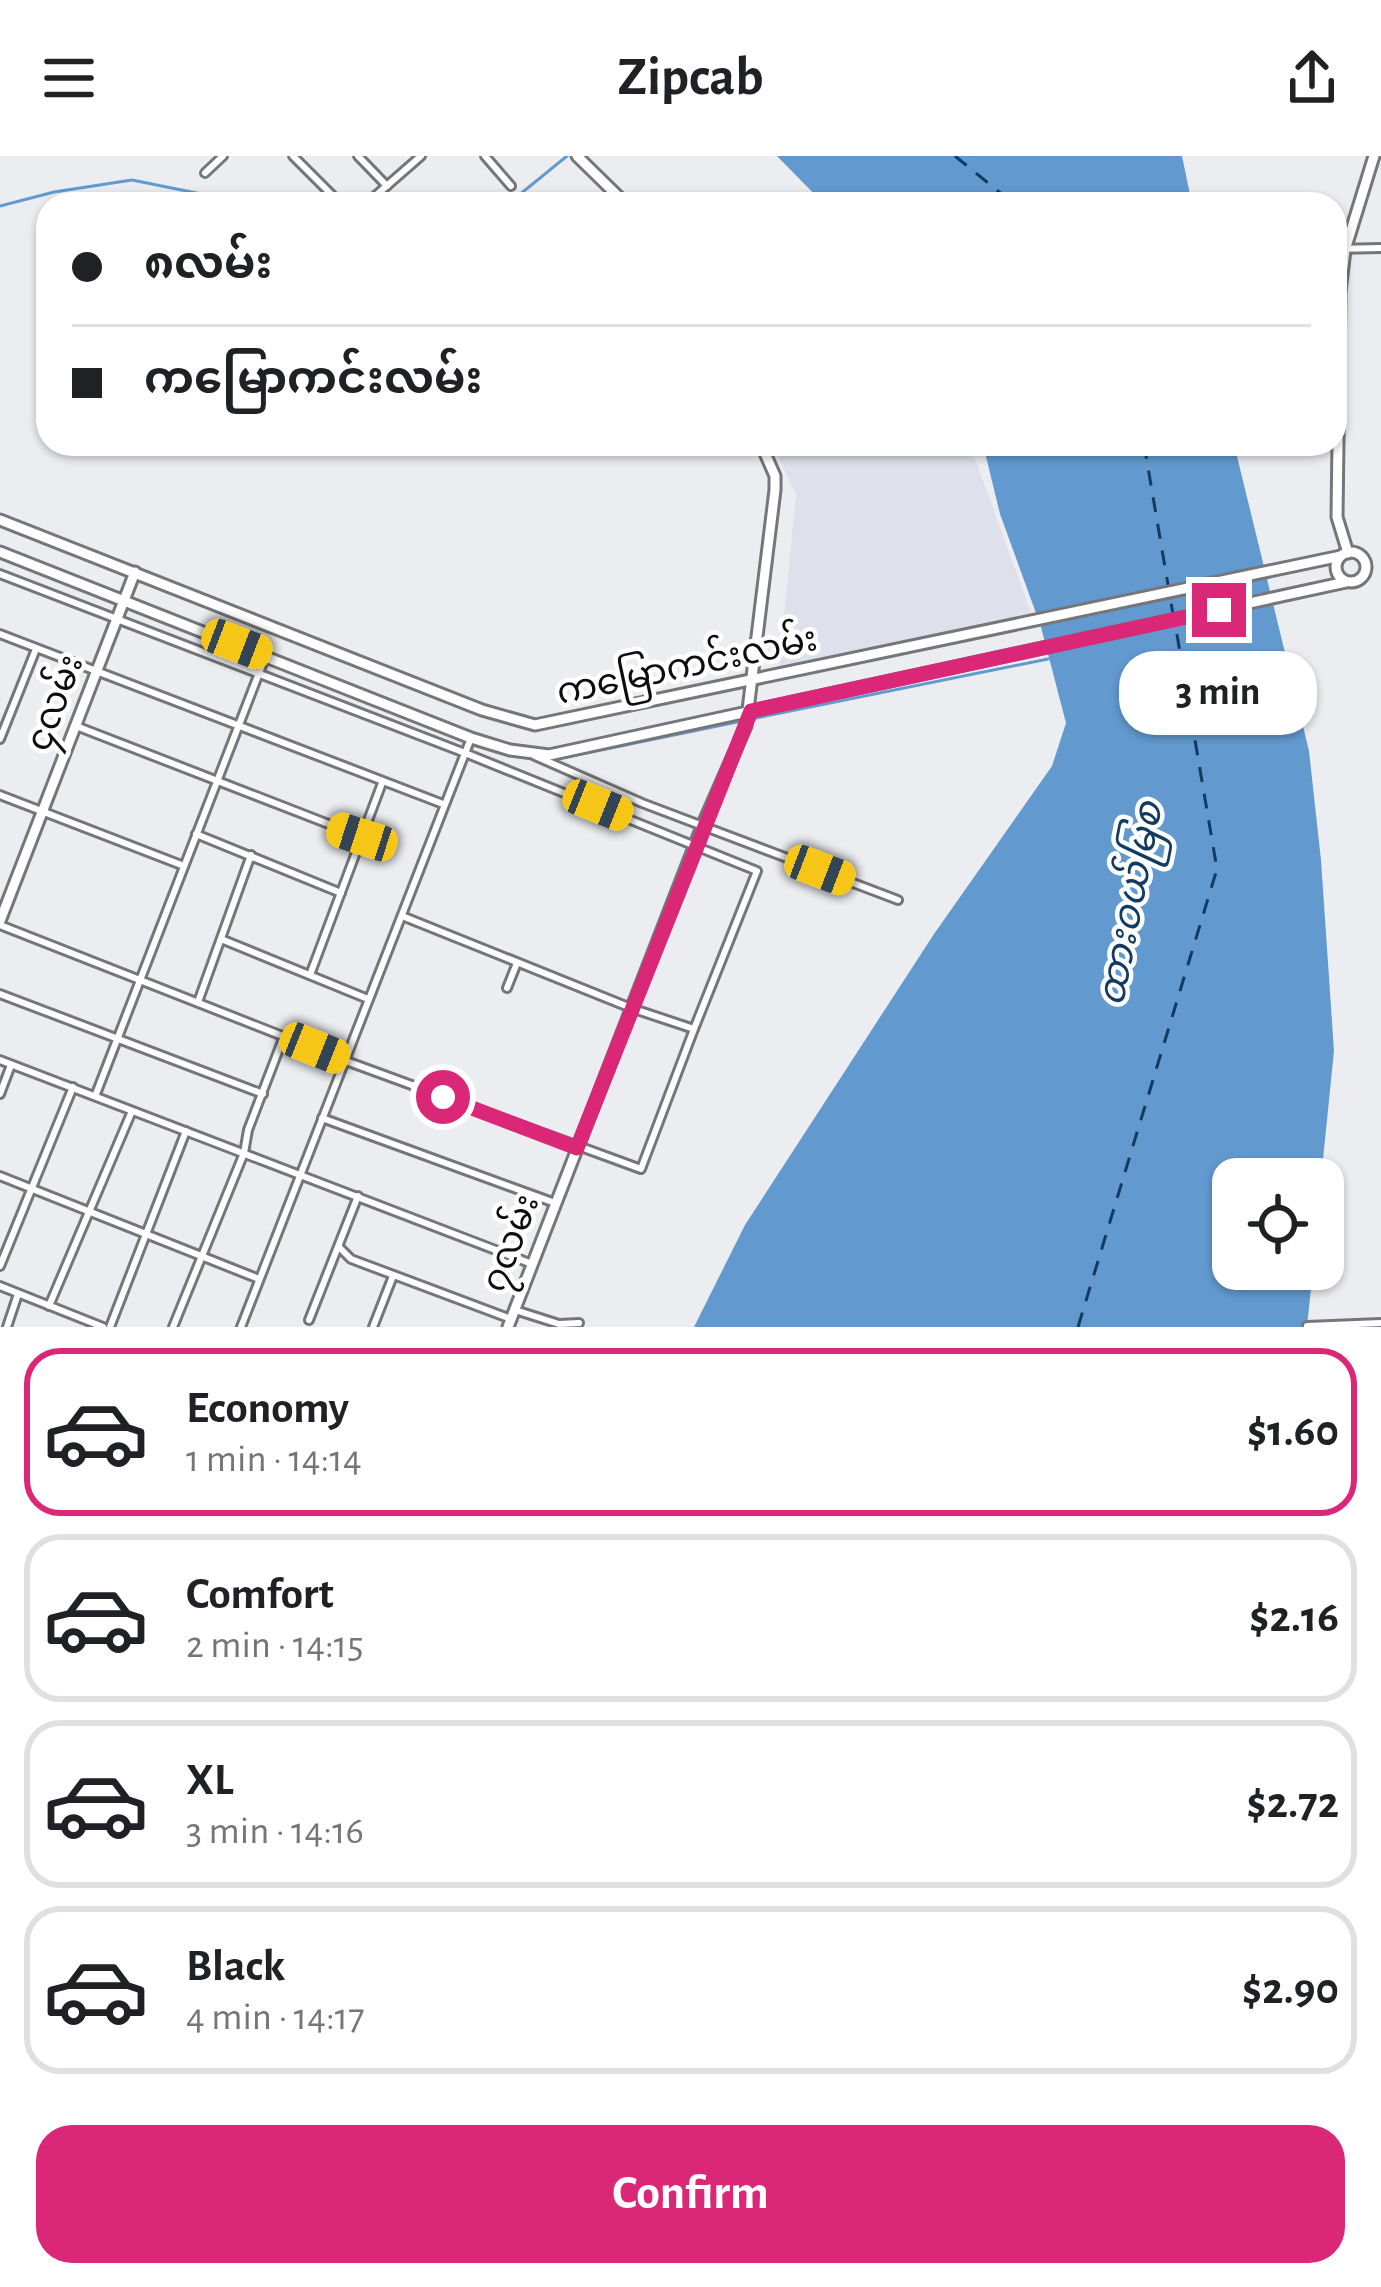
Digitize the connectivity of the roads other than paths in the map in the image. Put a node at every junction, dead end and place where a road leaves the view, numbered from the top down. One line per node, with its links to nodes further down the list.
1 (223, 156): 8 (street)
2 (293, 156): 11 (street)
3 (358, 156): 9 (street)
4 (421, 156): 9 (street)
5 (485, 156): 10 (street)
6 (577, 156): 13 (main road)
7 (1374, 156): 14 (main road)
8 (205, 173)
9 (387, 186): 12 (street)
10 (511, 186)
11 (328, 192)
12 (380, 192)
13 (614, 192)
14 (1347, 230)
15 (1381, 248): 16 (street)
16 (1347, 249)
17 (766, 456): 32 (main road, ၇လမ်း)
18 (1338, 456): 21 (main road)
19 (0, 520): 22 (main road, ကမြောကင်းလမ်း)
20 (0, 552): 25 (main road, ကမြောကင်းလမ်း)
21 (1344, 554): 24 (main road); 24 (main road); 32 (main road, ကမြောကင်းလမ်း)
22 (135, 572): 25 (main road, ၄လမ်း); 32 (main road, ကမြောကင်းလမ်း)
23 (0, 574): 26 (street)
24 (1346, 582): 35 (main road, ကမြောကင်းလမ်း)
25 (124, 600): 26 (main road, ၄လမ်း); 29 (main road, ကမြောကင်းလမ်း)
26 (116, 620): 30 (main road, ၄လမ်း); 31 (street)
27 (0, 634): 28 (street)
28 (36, 649): 30 (street); 34 (street)
29 (266, 655): 31 (street); 38 (main road, ကမြောကင်းလမ်း)
30 (96, 670): 36 (main road, ၄လမ်း); 37 (street)
31 (258, 674): 37 (street); 40 (street)
32 (754, 680): 35 (main road, ၇လမ်း)
33 (0, 695): 34 (street)
34 (15, 701): 39 (street)
35 (751, 711): 41 (main road, ကမြောကင်းလမ်း); 47 (main road, ၇လမ်း)
36 (76, 726): 42 (street); 46 (main road, ၄လမ်း)
37 (238, 727): 42 (street); 43 (street)
38 (471, 738): 40 (street); 41 (main road, ကမြောကင်းလမ်း)
39 (0, 739)
40 (465, 752): 45 (street); 50 (street)
41 (532, 755): 47 (street)
42 (217, 782): 48 (street); 49 (street)
43 (382, 783): 45 (street); 49 (street)
44 (0, 795): 46 (street)
45 (443, 805): 55 (street)
46 (42, 810): 52 (street); 56 (main road, ၄လမ်း)
47 (703, 824): 50 (main road, ၇လမ်း); 54 (street)
48 (196, 834): 51 (street); 52 (street)
49 (362, 837): 53 (street)
50 (695, 844): 65 (main road, ၇လမ်း); 66 (street)
51 (251, 856): 53 (street); 57 (street)
52 (184, 866): 60 (street)
53 (341, 892): 59 (street)
54 (898, 900)
55 (402, 916): 58 (street); 63 (street)
56 (0, 923): 60 (street)
57 (221, 939): 59 (street); 64 (street)
58 (517, 963): 61 (street); 65 (street)
59 (310, 975): 63 (street)
60 (141, 979): 64 (street); 68 (street)
61 (507, 988)
62 (0, 994): 68 (street)
63 (368, 999): 70 (street)
64 (199, 1002): 67 (street)
65 (632, 1009): 66 (street); 79 (main road, ၇လမ်း)
66 (694, 1029): 79 (street)
67 (284, 1036): 70 (street); 74 (street)
68 (118, 1038): 74 (street); 75 (street)
69 (0, 1060): 71 (street)
70 (346, 1060): 77 (street); 79 (street)
71 (11, 1065): 72 (street); 73 (street)
72 (73, 1088): 75 (street); 83 (street)
73 (0, 1094)
74 (263, 1094): 80 (street)
75 (95, 1095): 76 (street)
76 (133, 1110): 78 (street); 86 (street)
77 (322, 1118): 81 (street); 85 (street)
78 (186, 1131): 80 (street); 87 (street)
79 (577, 1148): 85 (main road, ၇လမ်း)
80 (244, 1154): 81 (street); 89 (street)
81 (300, 1174): 84 (street); 93 (street)
82 (0, 1176): 83 (street)
83 (32, 1189): 86 (street); 91 (street)
84 (358, 1196): 88 (street); 90 (street)
85 (555, 1203): 90 (main road, ၇လမ်း)
86 (89, 1212): 87 (street); 96 (street)
87 (147, 1235): 89 (street); 103 (street)
88 (339, 1247): 92 (street); 98 (street)
89 (201, 1257): 93 (street); 104 (street)
90 (532, 1264): 97 (main road, ၇လမ်း)
91 (0, 1265)
92 (393, 1276): 97 (street); 106 (street)
93 (259, 1280): 105 (street)
94 (0, 1286): 95 (street)
95 (18, 1294): 96 (street); 102 (street)
96 (49, 1306): 103 (street)
97 (511, 1319): 99 (street)
98 (309, 1320)
99 (579, 1323)
100 (1381, 1323): 101 (street)
101 (1307, 1326)
102 (7, 1327)
103 (106, 1327)
104 (172, 1327)
105 (241, 1327)
106 (373, 1327)

